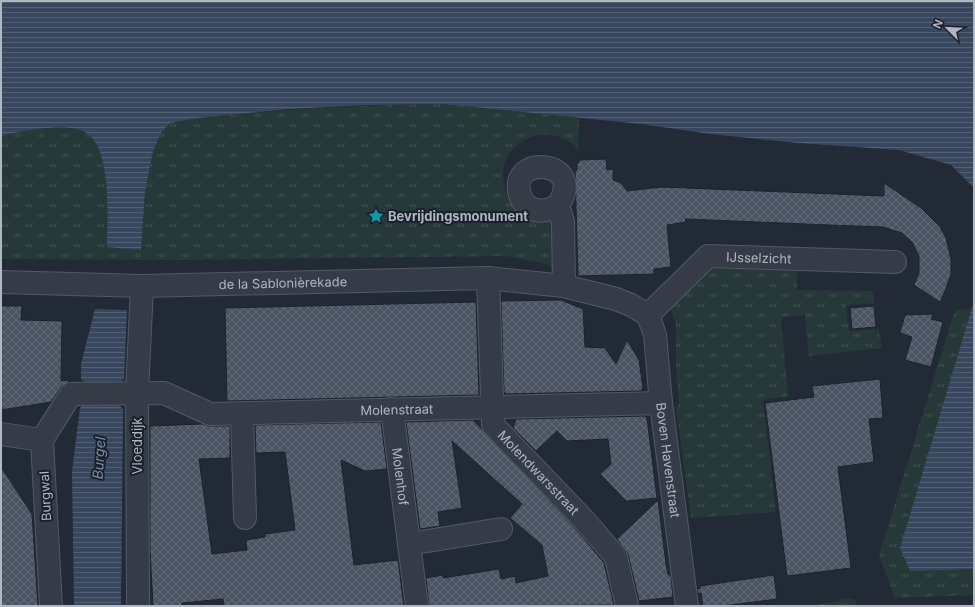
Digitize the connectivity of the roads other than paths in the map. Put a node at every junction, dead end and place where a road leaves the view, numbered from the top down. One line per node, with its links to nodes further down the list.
1 (558, 205): 6 (street)
2 (895, 262): 7 (street, IJsselzicht)
3 (488, 278): 5 (street, de la Sablonièrekade); 6 (street, de la Sablonièrekade); 10 (street, Molendwarsstraat)
4 (1, 282): 5 (street, de la Sablonièrekade)
5 (142, 286): 8 (street, Vloeddijk)
6 (564, 286): 7 (street, de la Sablonièrekade)
7 (648, 315): 9 (street, Boven Havenstraat)
8 (129, 393): 12 (street, Molenstraat); 14 (street, Molenstraat); 19 (street, Vloeddijk)
9 (661, 403): 10 (street, Molenstraat); 22 (street, Boven Havenstraat)
10 (492, 407): 11 (street, Molenstraat); 21 (street, Molendwarsstraat)
11 (392, 410): 12 (street, Molenstraat); 17 (street, Molenhof)
12 (242, 414): 15 (street)
13 (1, 434): 14 (street)
14 (42, 440): 18 (street, Burgwal)
15 (245, 518)
16 (501, 529): 17 (street)
17 (409, 544): 20 (street, Molenhof)
18 (51, 606)
19 (138, 606)
20 (417, 606)
21 (627, 606)
22 (687, 606)

